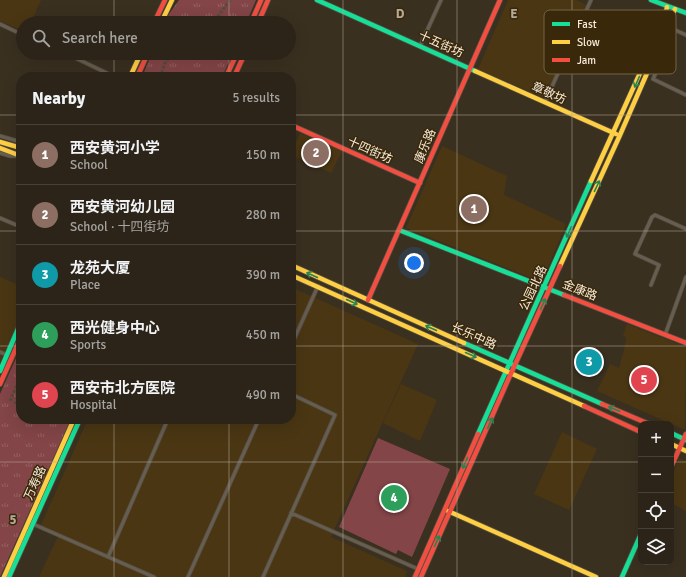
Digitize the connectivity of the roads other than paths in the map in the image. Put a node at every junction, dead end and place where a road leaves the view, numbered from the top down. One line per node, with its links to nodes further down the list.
1 (165, 0): 15 (main road)
2 (172, 0): 16 (main road)
3 (261, 0): 17 (main road)
4 (268, 0): 18 (main road)
5 (317, 0): 23 (main road, 十五街坊)
6 (440, 0): 23 (street)
7 (500, 0): 29 (main road, 康乐路)
8 (591, 0): 12 (street)
9 (651, 0): 10 (main road)
10 (667, 7): 11 (main road); 13 (main road, 公园北路, one-way to 13)
11 (675, 9): 14 (main road)
12 (586, 10)
13 (666, 10)
14 (686, 13)
15 (157, 16)
16 (165, 16)
17 (253, 16)
18 (261, 16)
19 (0, 24): 21 (street)
20 (676, 30): 22 (street)
21 (16, 31)
22 (686, 35)
23 (420, 46): 29 (main road, 十五街坊)
24 (80, 60): 30 (street)
25 (138, 60): 31 (main road)
26 (145, 60): 32 (main road)
27 (234, 60): 33 (main road)
28 (242, 60): 34 (main road)
29 (469, 68): 40 (main road, 章敬坊); 52 (main road, 康乐路)
30 (105, 72)
31 (132, 72)
32 (139, 72)
33 (228, 72)
34 (236, 72)
35 (558, 74): 40 (street)
36 (640, 74): 42 (main road, 公园北路, one-way to 42)
37 (647, 74): 43 (main road, 公园北路)
38 (655, 74): 39 (street)
39 (686, 95)
40 (545, 102): 42 (main road, 章敬坊)
41 (296, 127): 52 (main road, 十四街坊)
42 (614, 133): 43 (main road, 章敬坊); 63 (main road, 公园北路, one-way to 63)
43 (620, 135): 64 (main road, 公园北路, one-way to 43)
44 (0, 136): 45 (street)
45 (16, 141)
46 (0, 142): 47 (main road)
47 (16, 147)
48 (0, 148): 50 (main road)
49 (0, 153): 51 (street)
50 (16, 154)
51 (16, 156)
52 (420, 183): 56 (main road, 康乐路)
53 (0, 218): 54 (street)
54 (16, 226)
55 (686, 228): 61 (street)
56 (399, 230): 63 (main road, 金康路); 65 (main road, 康乐路)
57 (298, 268): 58 (main road); 65 (main road, 长乐中路, one-way to 57)
58 (296, 271)
59 (296, 277): 62 (main road, 长乐中路)
60 (686, 278): 68 (street)
61 (651, 285)
62 (318, 286): 67 (street); 76 (main road, 长乐中路, one-way to 76)
63 (544, 287): 64 (main road, 金康路); 73 (main road, 公园北路)
64 (550, 289): 68 (main road, 金康路); 74 (main road, 公园北路, one-way to 64)
65 (368, 300): 73 (main road, 长乐中路, one-way to 65)
66 (16, 333): 72 (main road)
67 (296, 335)
68 (665, 335): 69 (main road, 金康路)
69 (686, 343)
70 (16, 348): 78 (main road)
71 (0, 352): 72 (street)
72 (6, 355): 75 (main road)
73 (509, 363): 74 (main road, 长乐中路); 76 (main road, 公园北路)
74 (515, 366): 77 (main road, 公园北路); 80 (main road, 长乐中路, one-way to 74)
75 (0, 370)
76 (506, 371): 77 (main road, 长乐中路); 93 (main road, 公园北路, one-way to 93)
77 (511, 374): 85 (main road, 长乐中路); 94 (main road, 公园北路, one-way to 77)
78 (0, 384)
79 (296, 396): 95 (street)
80 (643, 421)
81 (72, 424): 100 (main road, 万寿路)
82 (78, 424): 96 (main road)
83 (166, 424): 98 (street)
84 (256, 424): 103 (street)
85 (638, 431)
86 (674, 434): 88 (main road)
87 (686, 434): 88 (main road)
88 (685, 440): 90 (main road)
89 (674, 445): 90 (main road)
90 (680, 448): 91 (main road); 92 (main road)
91 (686, 451)
92 (674, 461)
93 (445, 509): 94 (main road); 99 (main road, 公园北路)
94 (450, 512): 106 (main road, 公园北路, one-way to 94); 107 (main road)
95 (291, 513): 99 (street); 104 (street)
96 (33, 524): 98 (street); 101 (main road)
97 (638, 541): 108 (main road)
98 (108, 557): 102 (street)
99 (418, 570): 105 (main road, 公园北路)
100 (4, 577)
101 (9, 577)
102 (154, 577)
103 (188, 577)
104 (263, 577)
105 (415, 577)
106 (421, 577)
107 (596, 577)
108 (622, 577)

